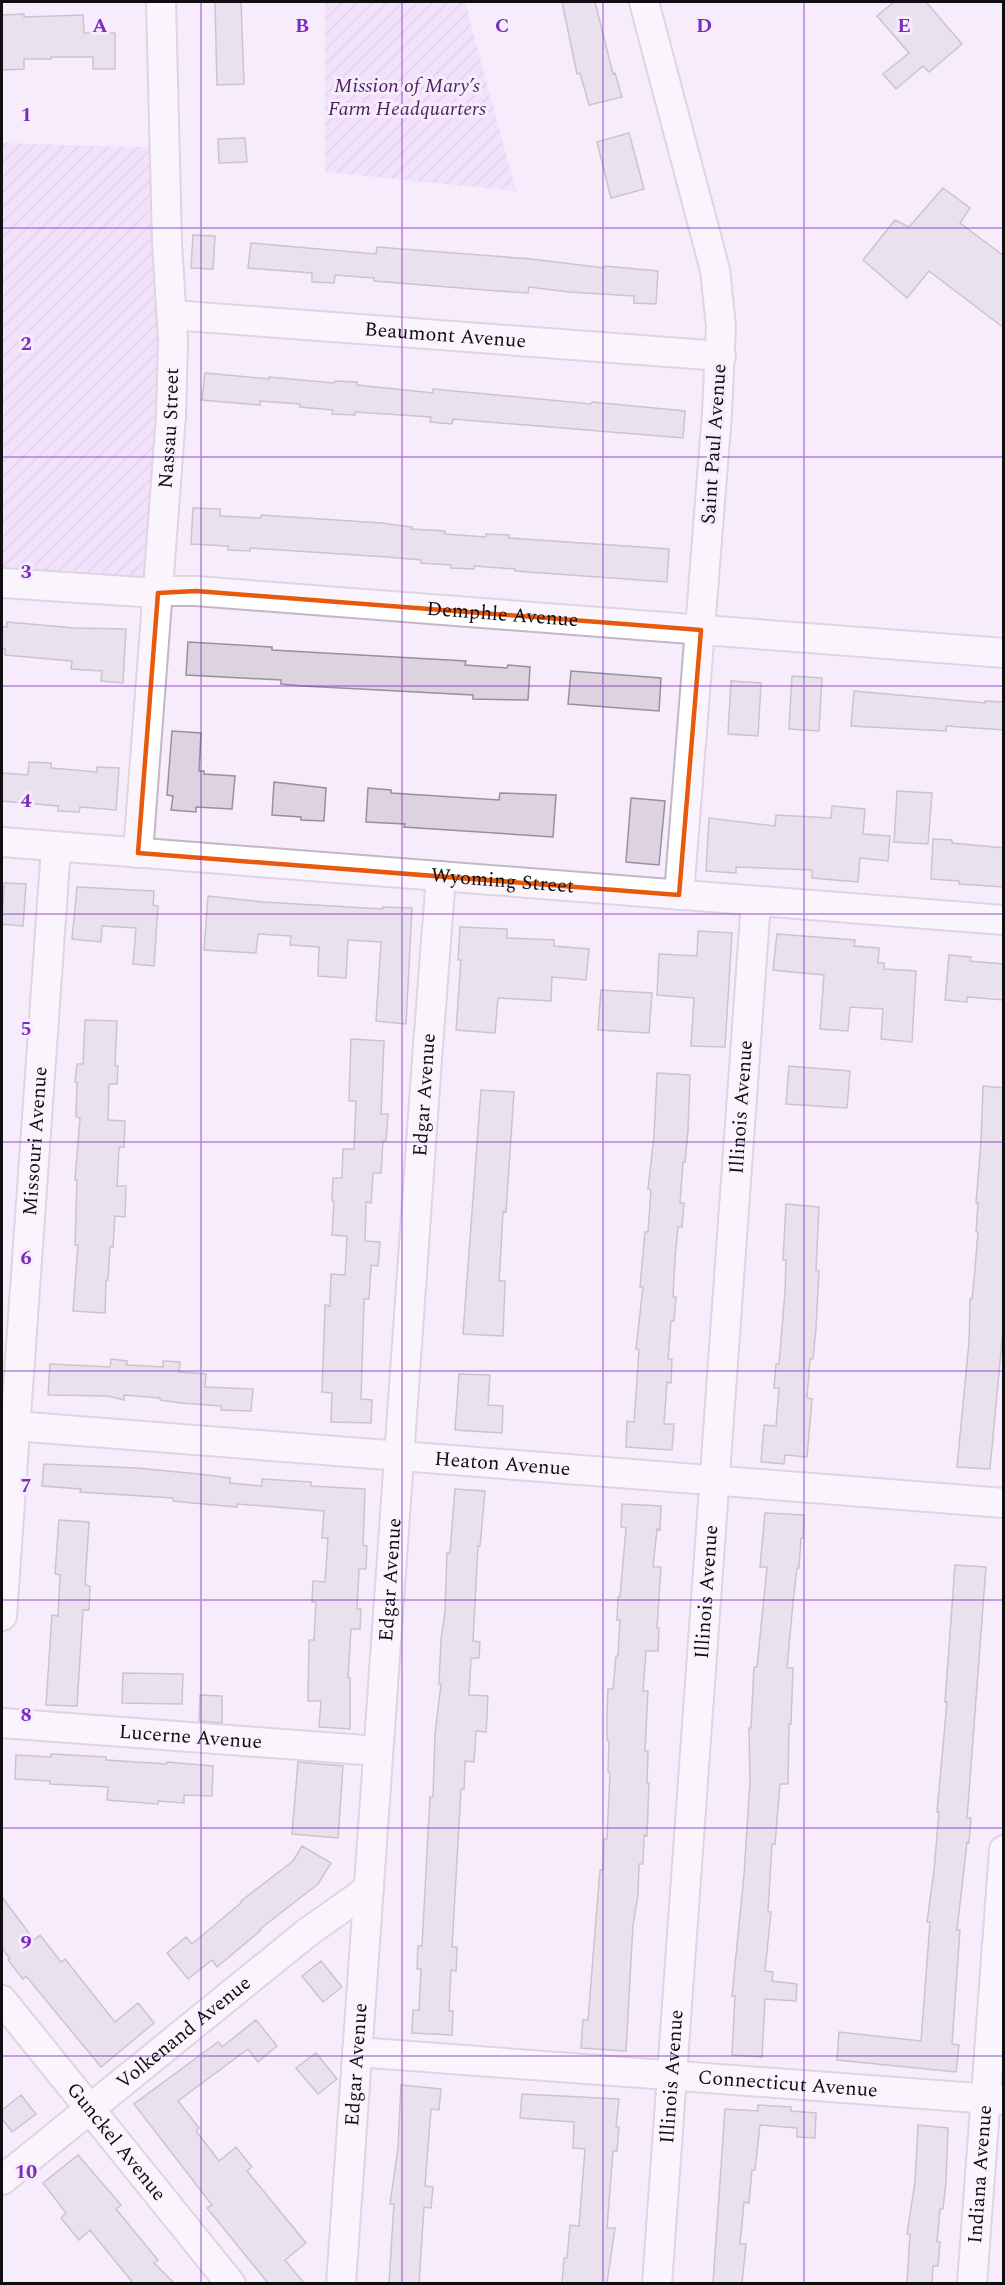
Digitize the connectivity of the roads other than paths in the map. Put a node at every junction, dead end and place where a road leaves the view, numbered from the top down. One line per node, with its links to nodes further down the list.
1 (161, 2): 3 (street, Nassau Street)
2 (644, 2): 4 (street, Saint Paul Avenue)
3 (172, 315): 4 (street, Beaumont Avenue); 6 (street, Nassau Street)
4 (721, 356): 7 (street, Saint Paul Avenue)
5 (2, 582): 6 (street, Demphle Avenue)
6 (158, 593): 7 (street, Demphle Avenue); 11 (street, Nassau Street)
7 (701, 630): 8 (street, Demphle Avenue); 13 (street, Saint Paul Avenue)
8 (1004, 653)
9 (2, 842): 10 (street, Wyoming Street)
10 (56, 846): 11 (street, Wyoming Street); 16 (street, Missouri Avenue)
11 (138, 853): 12 (street, Wyoming Street)
12 (441, 876): 13 (street, Wyoming Street); 17 (street, Edgar Avenue)
13 (680, 895): 14 (street, Wyoming Street)
14 (756, 900): 15 (street, Wyoming Street); 18 (street, Illinois Avenue)
15 (1004, 920)
16 (8, 1425): 17 (street, Heaton Avenue); 20 (street, Missouri Avenue)
17 (399, 1455): 18 (street, Heaton Avenue); 22 (street, Edgar Avenue)
18 (715, 1480): 19 (street, Heaton Avenue); 27 (street, Illinois Avenue)
19 (1004, 1503)
20 (2, 1616)
21 (2, 1724): 22 (street, Lucerne Avenue)
22 (378, 1751): 24 (street, Edgar Avenue)
23 (1004, 1850): 28 (street, Indiana Avenue)
24 (369, 1889): 26 (street, Edgar Avenue); 29 (street, Volkenand Avenue)
25 (2, 2000): 29 (street, Gunckel Avenue)
26 (357, 2052): 27 (street, Connecticut Avenue); 32 (street, Edgar Avenue)
27 (672, 2075): 28 (street, Connecticut Avenue); 33 (street, Illinois Avenue)
28 (994, 2099): 34 (street, Indiana Avenue)
29 (89, 2108): 30 (street, Volkenand Avenue); 31 (street, Gunckel Avenue)
30 (2, 2180)
31 (216, 2278)
32 (341, 2283)
33 (657, 2283)
34 (972, 2283)

